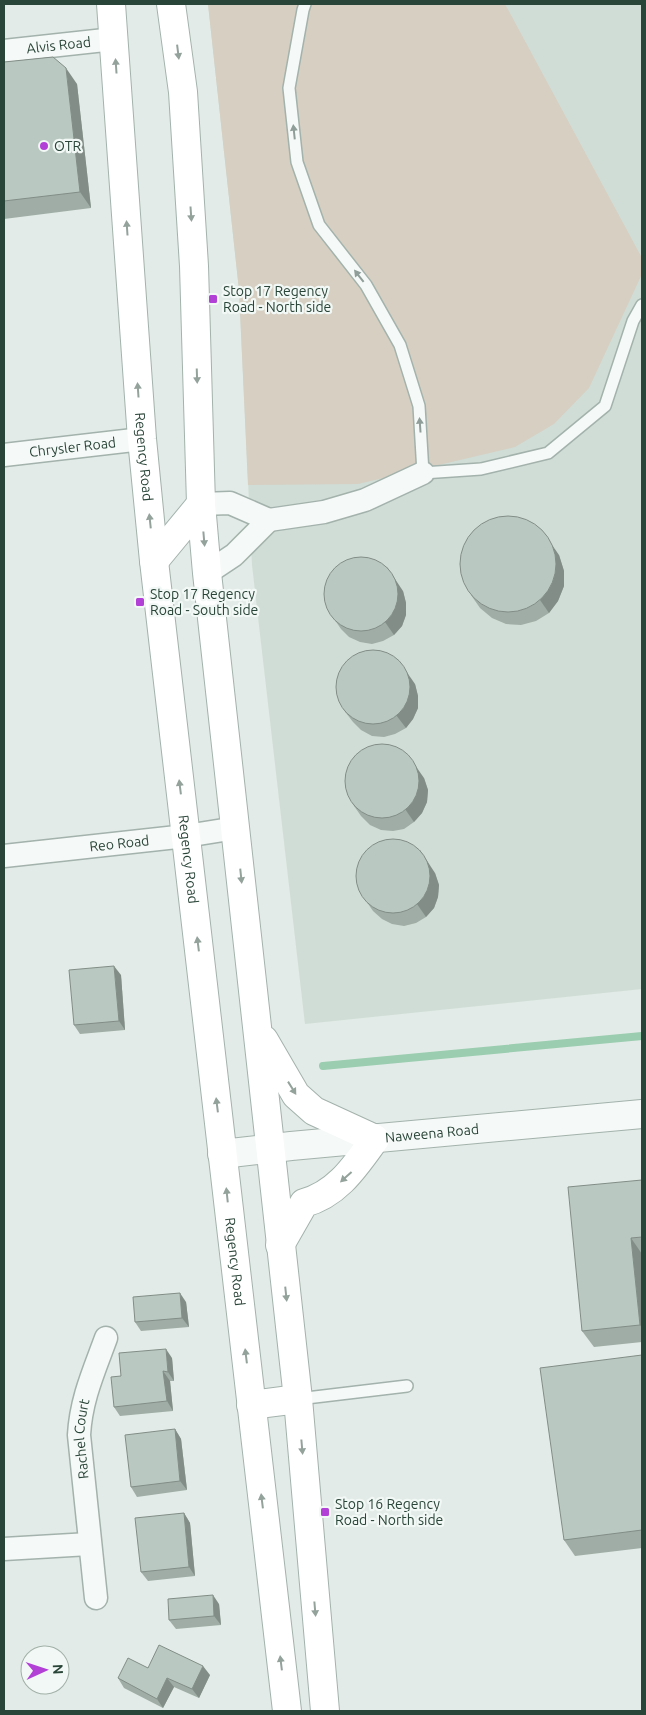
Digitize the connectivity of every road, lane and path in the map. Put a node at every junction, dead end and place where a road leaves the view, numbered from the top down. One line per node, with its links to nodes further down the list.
1 (111, 4): 4 (main road, Regency Road)
2 (172, 4): 10 (main road, one-way to 10)
3 (306, 4): 9 (lane, one-way to 3)
4 (114, 39): 5 (street, Alvis Road); 7 (main road, Regency Road, one-way to 4)
5 (4, 51)
6 (642, 305): 9 (lane)
7 (142, 439): 8 (street, Chrysler Road); 12 (main road, Regency Road, one-way to 7)
8 (4, 454)
9 (423, 473): 11 (street)
10 (202, 504): 11 (street); 12 (main road); 13 (main road, one-way to 13)
11 (269, 520): 13 (street)
12 (154, 561): 15 (main road, Regency Road, one-way to 12)
13 (207, 573): 14 (main road)
14 (236, 828): 15 (street, Reo Road); 17 (main road, one-way to 17)
15 (186, 836): 16 (street, Reo Road); 21 (main road, Regency Road, one-way to 15)
16 (4, 856)
17 (258, 1030): 19 (main road, one-way to 19); 20 (main road)
18 (642, 1114): 19 (street, Naweena Road)
19 (375, 1139): 20 (street, Naweena Road); 22 (main road, one-way to 22)
20 (270, 1148): 21 (street, Naweena Road); 22 (main road)
21 (222, 1154): 26 (main road, Regency Road, one-way to 21)
22 (280, 1245): 25 (main road, one-way to 25)
23 (106, 1338): 27 (street, Rachel Court)
24 (406, 1386): 25 (lane)
25 (298, 1399): 26 (main road); 31 (main road, one-way to 31)
26 (251, 1405): 30 (main road, Regency Road, one-way to 26)
27 (89, 1544): 28 (street); 29 (street, Rachel Court)
28 (4, 1549)
29 (96, 1598)
30 (287, 1711)
31 (325, 1711)

